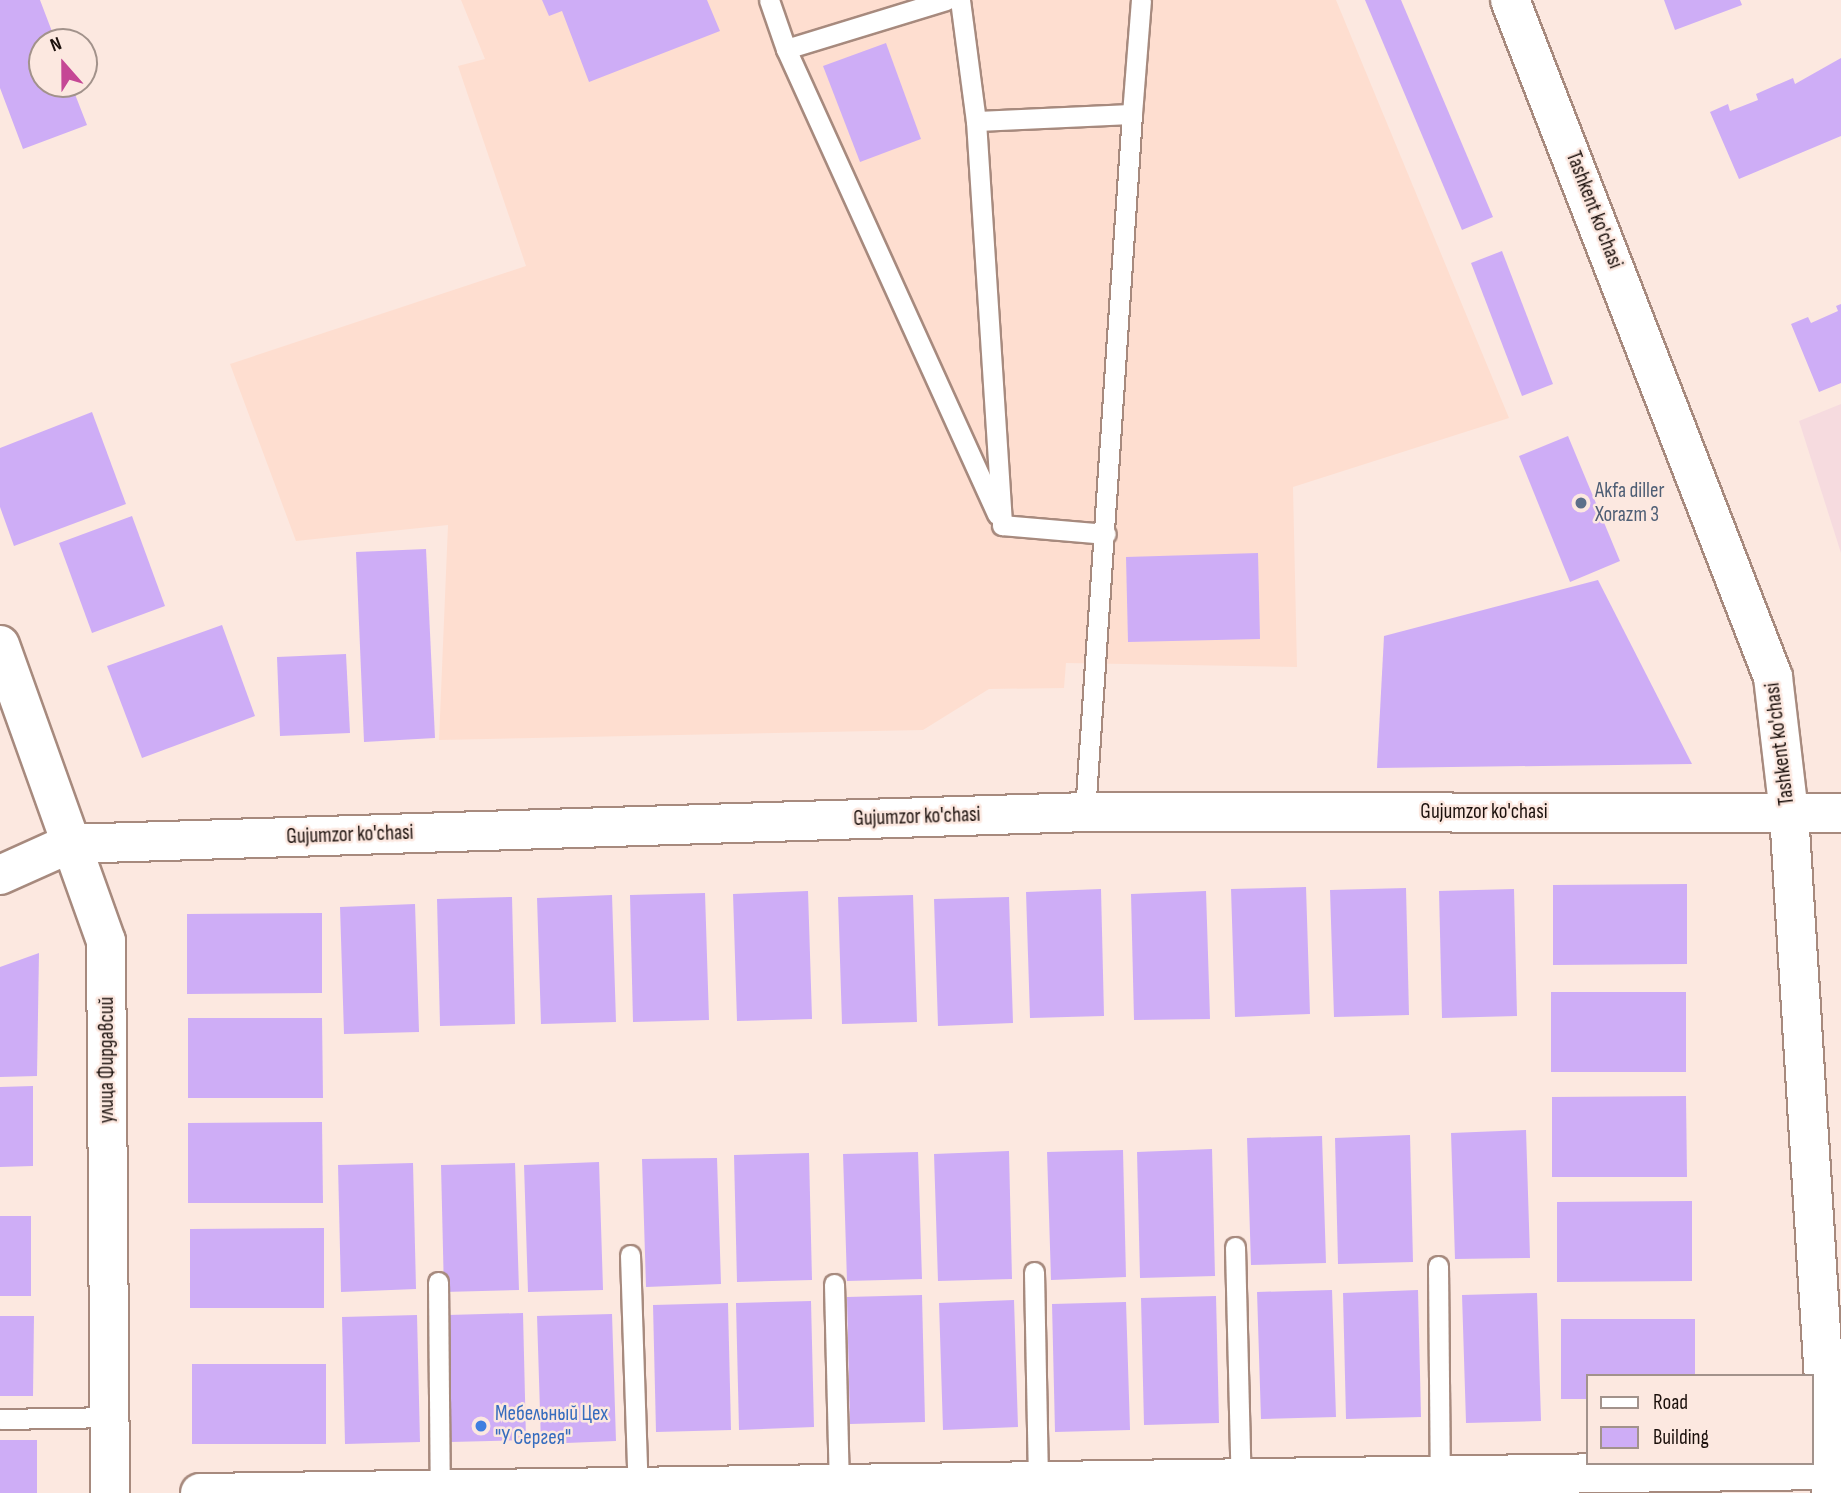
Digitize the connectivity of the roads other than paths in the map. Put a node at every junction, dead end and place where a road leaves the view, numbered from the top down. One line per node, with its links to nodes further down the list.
1 (769, 0): 6 (lane)
2 (946, 0): 6 (lane)
3 (960, 0): 8 (lane)
4 (1141, 0): 7 (lane)
5 (1510, 0): 13 (street, Tashkent ko'chasi)
6 (786, 49): 9 (lane)
7 (1132, 114): 8 (lane); 10 (lane)
8 (976, 121): 9 (lane)
9 (1002, 525): 10 (lane)
10 (1106, 534): 12 (lane)
11 (0, 645): 15 (street, улица Фирдавсий)
12 (1085, 812): 13 (street, Gujumzor ko'chasi); 15 (street, Gujumzor ko'chasi)
13 (1789, 813): 14 (street, Gujumzor ko'chasi); 25 (street, Tashkent ko'chasi)
14 (1841, 813)
15 (69, 844): 16 (street, Gujumzor ko'chasi); 23 (street, улица Фирдавсий)
16 (0, 875)
17 (1235, 1247): 27 (lane)
18 (629, 1255): 30 (lane)
19 (1437, 1266): 26 (lane)
20 (1034, 1272): 28 (lane)
21 (438, 1282): 31 (lane)
22 (834, 1284): 29 (lane)
23 (110, 1417): 24 (lane); 32 (street, улица Фирдавсий)
24 (0, 1419)
25 (1831, 1481): 26 (street)
26 (1435, 1482): 27 (street)
27 (1241, 1486): 28 (street)
28 (1038, 1488): 29 (street)
29 (839, 1489): 30 (street)
30 (638, 1491): 31 (street)
31 (440, 1492): 33 (street)
32 (110, 1493)
33 (200, 1493)

